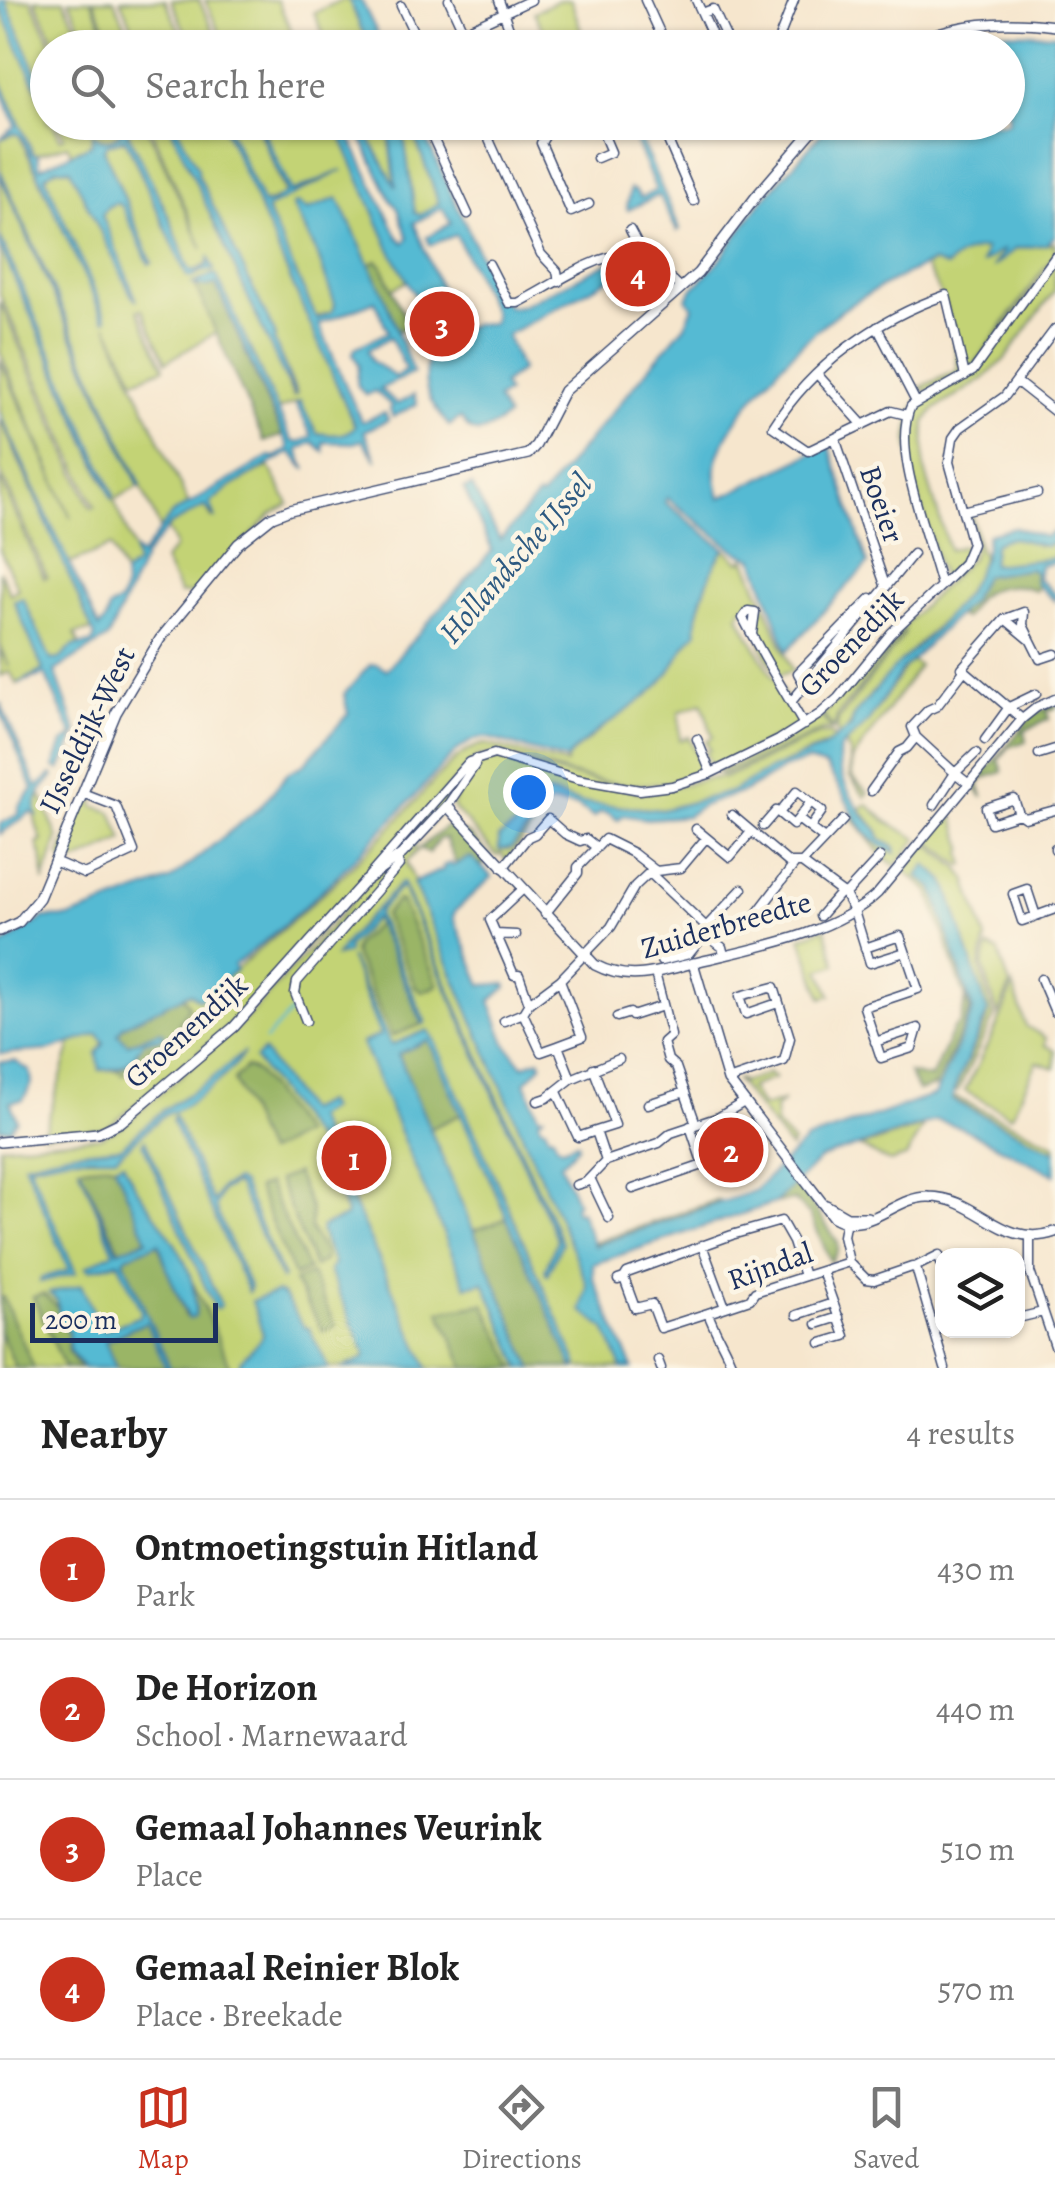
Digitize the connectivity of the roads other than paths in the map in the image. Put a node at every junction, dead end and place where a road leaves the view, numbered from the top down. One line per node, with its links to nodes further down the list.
1 (448, 0): 12 (street)
2 (499, 0): 9 (street)
3 (531, 0): 9 (street)
4 (646, 0): 15 (street)
5 (696, 0): 8 (street)
6 (794, 0): 18 (street)
7 (401, 6): 11 (street)
8 (708, 10): 16 (street); 17 (street)
9 (505, 13): 13 (street); 14 (street)
10 (1055, 26): 19 (street)
11 (415, 30)
12 (463, 30)
13 (468, 30)
14 (510, 30)
15 (659, 30)
16 (713, 30)
17 (721, 30)
18 (782, 30)
19 (943, 30)
20 (436, 140): 29 (street)
21 (489, 140): 34 (street)
22 (543, 140): 28 (street)
23 (605, 140): 26 (street)
24 (668, 140): 27 (street)
25 (804, 140): 35 (street)
26 (596, 158)
27 (694, 201)
28 (590, 204)
29 (468, 214)
30 (630, 230): 32 (street)
31 (1055, 257): 39 (street)
32 (639, 258): 34 (street); 35 (street)
33 (489, 264): 34 (street)
34 (559, 282)
35 (682, 288): 75 (street, IJsseldijk-West)
36 (877, 327): 38 (street); 39 (street); 41 (street)
37 (1055, 329): 40 (street)
38 (817, 374): 44 (street); 45 (street)
39 (964, 376): 41 (street)
40 (1017, 382): 42 (street); 47 (street)
41 (916, 402): 43 (street)
42 (1055, 412)
43 (907, 415): 44 (street); 50 (street, Groenedijk)
44 (863, 424): 45 (street)
45 (835, 438): 49 (street, Boeier)
46 (1037, 493): 47 (street)
47 (963, 511): 50 (street)
48 (913, 554): 49 (street)
49 (885, 584): 60 (street)
50 (941, 586): 63 (street, Groenedijk)
51 (1004, 619): 53 (street); 53 (street); 55 (street)
52 (752, 634): 60 (street)
53 (1029, 639): 54 (street)
54 (1055, 654)
55 (973, 656): 56 (street); 57 (street)
56 (964, 671): 57 (street); 64 (street)
57 (976, 679): 61 (street)
58 (1036, 694): 61 (street)
59 (1055, 699): 62 (street, Zuiderbreedte)
60 (791, 702): 63 (street)
61 (1008, 707): 62 (street); 66 (street)
62 (1022, 719): 73 (street, Zuiderbreedte)
63 (804, 725): 71 (street, Groenedijk)
64 (916, 736): 72 (street); 74 (street)
65 (697, 740): 71 (street)
66 (985, 740)
67 (1055, 748): 69 (street)
68 (976, 752): 72 (street)
69 (1039, 754)
70 (475, 758): 71 (street, Groenedijk); 78 (street); 98 (street)
71 (711, 773)
72 (955, 773): 73 (street); 77 (street)
73 (968, 784): 103 (street, Zuiderbreedte)
74 (872, 791)
75 (84, 794): 94 (street, IJsseldijk-West); 94 (street)
76 (812, 802): 80 (street); 83 (street); 86 (street)
77 (934, 805)
78 (447, 806): 93 (street); 96 (street, Zuiderbreedte)
79 (1055, 810): 81 (street)
80 (778, 814): 83 (street); 85 (street)
81 (1019, 814)
82 (732, 815): 88 (street)
83 (798, 819): 86 (street)
84 (842, 820): 90 (street)
85 (763, 826)
86 (810, 828): 90 (street)
87 (696, 829): 89 (street)
88 (751, 832): 89 (street); 95 (street)
89 (706, 838): 97 (street)
90 (823, 838): 95 (street)
91 (595, 846): 96 (street); 97 (street); 104 (street)
92 (880, 857): 101 (street)
93 (397, 858): 98 (street); 127 (street, Groenendijk)
94 (54, 861): 109 (street, IJsseldijk-West)
95 (798, 864): 101 (street); 107 (street)
96 (503, 868): 100 (street, Zuiderbreedte)
97 (651, 872): 108 (street); 115 (street)
98 (364, 882): 144 (street, Groenendijk)
99 (742, 888): 108 (street)
100 (523, 889): 104 (street, Zuiderbreedte); 110 (street)
101 (842, 894): 103 (street); 105 (street)
102 (1055, 909): 106 (street)
103 (854, 911): 112 (street); 114 (street, Zuiderbreedte)
104 (545, 914): 115 (street, Zuiderbreedte)
105 (820, 916)
106 (1036, 916)
107 (745, 928)
108 (706, 930): 114 (street); 116 (street)
109 (0, 931)
110 (496, 934): 111 (street); 121 (street)
111 (516, 935)
112 (865, 948): 113 (street); 113 (street)
113 (905, 952): 130 (street)
114 (724, 955): 117 (street, Zuiderbreedte)
115 (585, 957): 118 (street, Zuiderbreedte); 120 (street)
116 (661, 962)
117 (693, 963): 118 (street, Zuiderbreedte); 136 (street)
118 (655, 973): 123 (street)
119 (1041, 979): 124 (street)
120 (560, 980): 121 (street); 131 (street)
121 (529, 1002): 125 (street)
122 (778, 1003): 122 (street); 136 (street)
123 (663, 1006): 126 (street); 129 (street)
124 (1055, 1012)
125 (524, 1013): 128 (street); 131 (street)
126 (617, 1017)
127 (305, 1019)
128 (504, 1021)
129 (663, 1042): 132 (street); 138 (street)
130 (875, 1042): 130 (street)
131 (558, 1046): 135 (street)
132 (652, 1046)
133 (619, 1058): 134 (street)
134 (592, 1068): 135 (street); 143 (street)
135 (571, 1079): 137 (street)
136 (728, 1080): 140 (street)
137 (557, 1092): 139 (street); 143 (street)
138 (684, 1092): 141 (street); 142 (street)
139 (538, 1101)
140 (744, 1102): 142 (street); 150 (street)
141 (648, 1104)
142 (693, 1125): 145 (street); 148 (street)
143 (596, 1131): 145 (street)
144 (0, 1142)
145 (606, 1160): 146 (street)
146 (590, 1178): 147 (street); 149 (street)
147 (576, 1185)
148 (633, 1189)
149 (608, 1218)
150 (846, 1220): 152 (street); 155 (street)
151 (1055, 1232): 152 (street)
152 (1030, 1238): 161 (street)
153 (702, 1246): 158 (street); 160 (street); 162 (street)
154 (935, 1257): 156 (street)
155 (849, 1262): 156 (street); 157 (street, Rijndal)
156 (914, 1267): 170 (street)
157 (822, 1270): 158 (street, Rijndal); 159 (street)
158 (804, 1276): 160 (street, Rijndal)
159 (832, 1303): 163 (street); 165 (street)
160 (724, 1307): 162 (street, Rijndal)
161 (1043, 1312): 164 (street); 168 (street)
162 (708, 1313): 169 (street, Rijndal)
163 (797, 1315)
164 (1025, 1316)
165 (839, 1317): 166 (street); 167 (street)
166 (818, 1324)
167 (821, 1343)
168 (1055, 1346)
169 (732, 1368)
170 (945, 1368)

